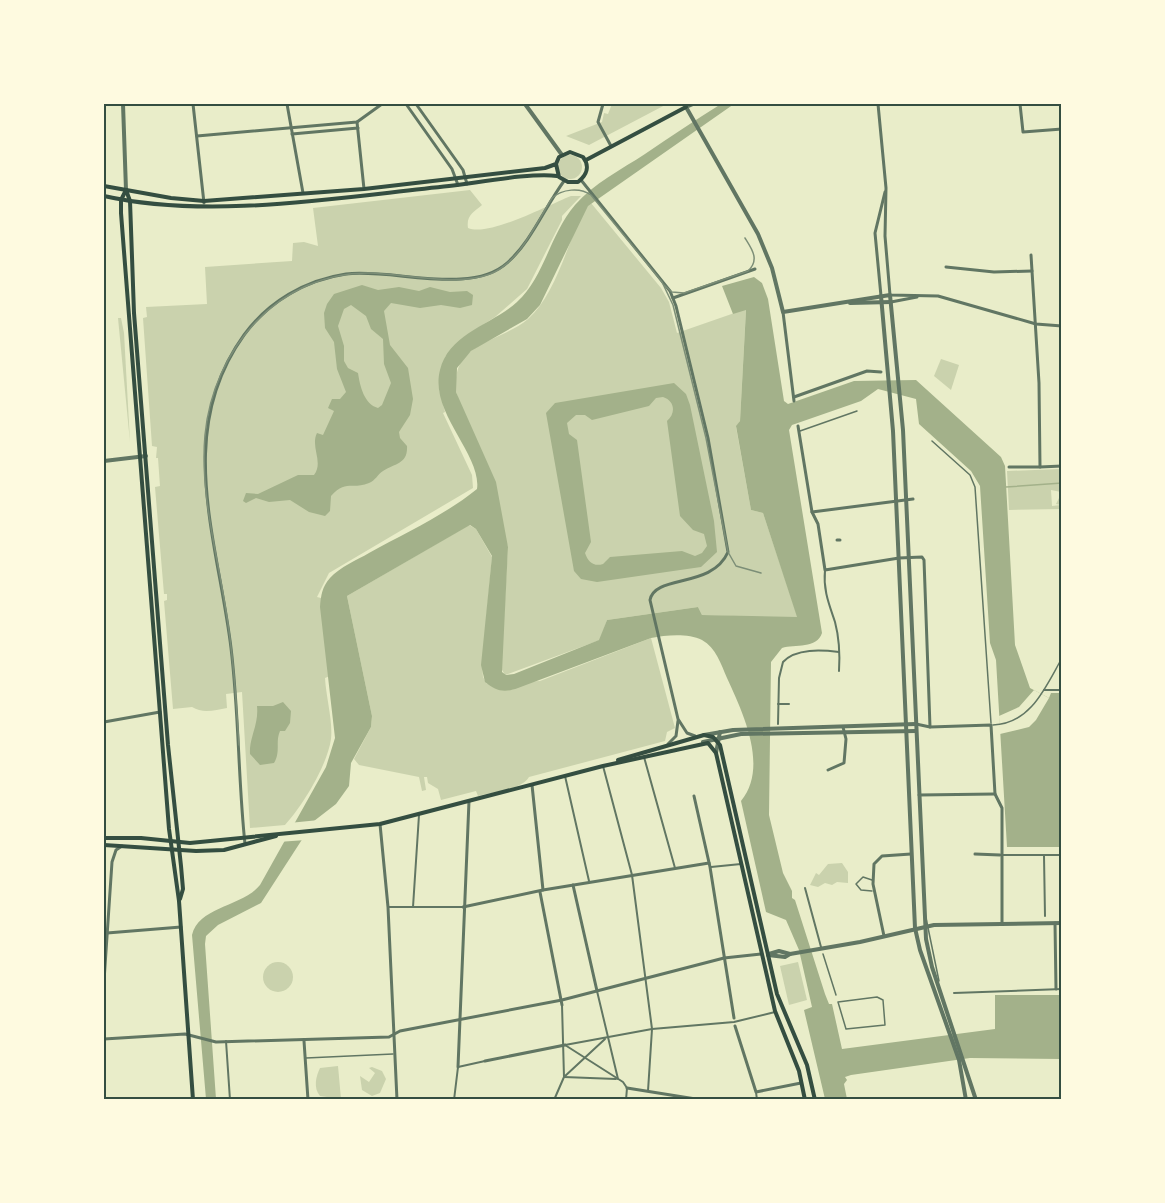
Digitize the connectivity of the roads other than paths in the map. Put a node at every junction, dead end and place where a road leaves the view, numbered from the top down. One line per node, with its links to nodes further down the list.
1 (123, 104): 31 (street)
2 (193, 104): 18 (street)
3 (287, 104): 14 (street)
4 (382, 104): 13 (street)
5 (406, 104): 24 (street)
6 (416, 104): 26 (street)
7 (525, 104): 20 (street)
8 (603, 104): 19 (street)
9 (693, 104): 12 (street)
10 (878, 104): 30 (street)
11 (1020, 104): 16 (street)
12 (685, 105): 19 (main road); 50 (street)
13 (357, 122): 14 (street); 15 (street)
14 (291, 127): 17 (street); 18 (street)
15 (358, 128): 17 (street); 32 (street)
16 (1062, 129)
17 (292, 134): 33 (street)
18 (197, 136): 37 (street)
19 (611, 146): 21 (main road)
20 (562, 155): 21 (main road); 22 (main road)
21 (586, 160): 25 (main road)
22 (556, 164): 23 (main road); 26 (main road)
23 (558, 176): 26 (main road); 27 (main road)
24 (456, 179): 26 (main road); 28 (street); 32 (main road)
25 (581, 180): 27 (main road); 46 (street)
26 (467, 181): 28 (main road)
27 (564, 181): 113 (street)
28 (458, 184): 32 (main road)
29 (104, 186): 31 (main road)
30 (886, 188): 43 (street); 44 (street)
31 (126, 189): 35 (main road); 36 (main road); 37 (main road)
32 (364, 191): 33 (main road); 38 (main road)
33 (303, 194): 37 (main road)
34 (104, 196): 35 (main road)
35 (121, 200): 36 (main road); 58 (main road)
36 (130, 201): 38 (main road); 59 (main road)
37 (204, 201): 38 (street)
38 (204, 206)
39 (1031, 255): 42 (street)
40 (946, 267): 42 (street)
41 (755, 269): 46 (street)
42 (1032, 271): 51 (street)
43 (890, 295): 44 (street); 45 (street); 47 (street)
44 (881, 296): 48 (street); 49 (street)
45 (919, 296): 47 (street); 51 (street)
46 (673, 298): 79 (street)
47 (891, 302): 49 (street); 64 (street)
48 (843, 303): 49 (street); 50 (street)
49 (881, 303): 66 (street)
50 (783, 312): 53 (street)
51 (1036, 324): 52 (street); 63 (street)
52 (1062, 326)
53 (881, 372)
54 (857, 411): 56 (lane)
55 (798, 426): 56 (street)
56 (799, 432): 67 (street)
57 (932, 441): 84 (lane)
58 (139, 456): 59 (street); 60 (street); 78 (main road)
59 (146, 456): 116 (main road)
60 (104, 461)
61 (1062, 466): 63 (street)
62 (1009, 467): 63 (street)
63 (1040, 467)
64 (906, 499): 65 (street); 66 (street); 68 (street)
65 (914, 499)
66 (896, 500): 67 (street); 69 (street)
67 (812, 512): 70 (street)
68 (909, 557): 69 (street); 83 (street); 86 (street)
69 (899, 558): 70 (street); 82 (street)
70 (825, 570): 71 (street)
71 (839, 652): 73 (street); 76 (street)
72 (1062, 658): 74 (lane)
73 (839, 670)
74 (1044, 690): 75 (street); 84 (lane)
75 (1062, 690)
76 (778, 704): 77 (street); 81 (street)
77 (789, 704)
78 (160, 712): 80 (street); 115 (main road)
79 (678, 719): 94 (street); 98 (street)
80 (104, 722)
81 (778, 724)
82 (906, 724): 83 (street); 85 (street); 91 (street)
83 (916, 724): 86 (street); 89 (street)
84 (991, 725): 86 (street); 106 (street)
85 (843, 727): 88 (street); 92 (street)
86 (930, 727): 89 (street)
87 (720, 731): 90 (street); 93 (street); 96 (street)
88 (773, 731): 90 (street); 92 (street)
89 (916, 731): 91 (street); 107 (street)
90 (744, 732): 95 (street)
91 (906, 732): 92 (street); 122 (street)
92 (844, 734): 103 (street)
93 (704, 735): 94 (main road); 96 (main road)
94 (696, 737): 98 (main road)
95 (725, 738): 96 (street); 99 (street)
96 (716, 740): 97 (street); 99 (main road); 100 (street)
97 (704, 742): 100 (main road); 101 (main road)
98 (668, 744): 102 (main road)
99 (722, 751): 156 (main road)
100 (716, 753): 127 (main road)
101 (644, 757): 102 (main road); 129 (street)
102 (603, 766): 104 (main road); 130 (street)
103 (828, 770)
104 (565, 776): 105 (main road); 131 (street)
105 (532, 784): 109 (main road); 135 (street)
106 (996, 794): 107 (street); 124 (street)
107 (920, 795): 147 (street)
108 (694, 796): 128 (street)
109 (469, 801): 110 (main road); 142 (street)
110 (418, 815): 111 (main road); 141 (street)
111 (380, 824): 112 (main road); 140 (street)
112 (282, 834): 113 (main road); 117 (main road)
113 (244, 836): 116 (main road); 117 (street)
114 (104, 838): 115 (main road)
115 (171, 840): 116 (main road); 120 (main road)
116 (179, 842): 121 (main road)
117 (245, 844): 121 (main road)
118 (104, 845): 119 (main road)
119 (122, 846): 120 (main road); 138 (street)
120 (172, 849): 121 (main road); 139 (main road)
121 (180, 850): 139 (main road)
122 (911, 854): 132 (street); 149 (street)
123 (975, 854): 124 (street)
124 (1000, 855): 126 (street); 144 (street)
125 (1062, 855): 126 (street)
126 (1044, 856): 143 (street)
127 (741, 864): 128 (street); 154 (main road)
128 (709, 865): 129 (street); 157 (street)
129 (675, 868): 130 (street)
130 (632, 875): 131 (street); 158 (street)
131 (589, 882): 133 (street)
132 (873, 884): 136 (street); 136 (lane)
133 (573, 885): 135 (street); 162 (street)
134 (805, 888): 152 (street)
135 (541, 891): 142 (street); 165 (street)
136 (874, 891): 151 (street)
137 (104, 898): 138 (street)
138 (109, 899): 150 (street)
139 (179, 901): 148 (main road)
140 (388, 907): 141 (street); 172 (street)
141 (413, 907): 142 (street)
142 (463, 907): 169 (street)
143 (1045, 916)
144 (1002, 923): 145 (street); 147 (street)
145 (1055, 923): 146 (street); 160 (street)
146 (1062, 923)
147 (927, 926): 149 (street); 174 (street)
148 (181, 927): 150 (street); 173 (main road)
149 (915, 928): 151 (street); 174 (street)
150 (106, 933): 153 (street)
151 (884, 936): 152 (street)
152 (821, 947): 156 (street)
153 (104, 948): 159 (street)
154 (761, 954): 156 (street); 157 (street); 168 (main road)
155 (823, 954): 164 (lane)
156 (769, 955): 202 (main road)
157 (724, 958): 158 (street); 170 (street)
158 (645, 976): 162 (street); 171 (street)
159 (104, 981)
160 (1056, 989): 161 (street); 163 (street)
161 (1062, 989)
162 (597, 991): 165 (street); 175 (street)
163 (954, 993)
164 (836, 995)
165 (562, 1000): 167 (street); 169 (street)
166 (838, 1002): 166 (lane)
167 (562, 1005): 179 (street)
168 (775, 1011): 170 (street); 188 (main road)
169 (460, 1019): 172 (street); 185 (street)
170 (734, 1022): 171 (street); 191 (street)
171 (652, 1029): 175 (street); 190 (street)
172 (394, 1033): 178 (street); 180 (street)
173 (188, 1034): 176 (street); 177 (street); 192 (main road)
174 (954, 1035): 183 (street)
175 (607, 1037): 179 (street); 182 (street); 187 (street)
176 (104, 1039)
177 (226, 1041): 178 (street); 193 (street)
178 (304, 1041): 181 (street)
179 (565, 1045): 182 (street); 184 (street); 186 (street)
180 (394, 1053): 181 (lane); 195 (street)
181 (306, 1058): 194 (street)
182 (585, 1058): 186 (street); 187 (street)
183 (961, 1059): 203 (street); 204 (street)
184 (485, 1061): 185 (street)
185 (458, 1067): 196 (street)
186 (564, 1077): 187 (street); 197 (street)
187 (618, 1079): 189 (street)
188 (801, 1083): 191 (street); 201 (main road)
189 (627, 1089): 190 (street); 198 (street)
190 (648, 1092): 199 (street)
191 (756, 1092): 200 (street)
192 (193, 1100)
193 (231, 1100)
194 (308, 1100)
195 (397, 1100)
196 (454, 1100)
197 (554, 1100)
198 (626, 1100)
199 (702, 1100)
200 (757, 1100)
201 (805, 1100)
202 (815, 1100)
203 (966, 1100)
204 (976, 1100)

